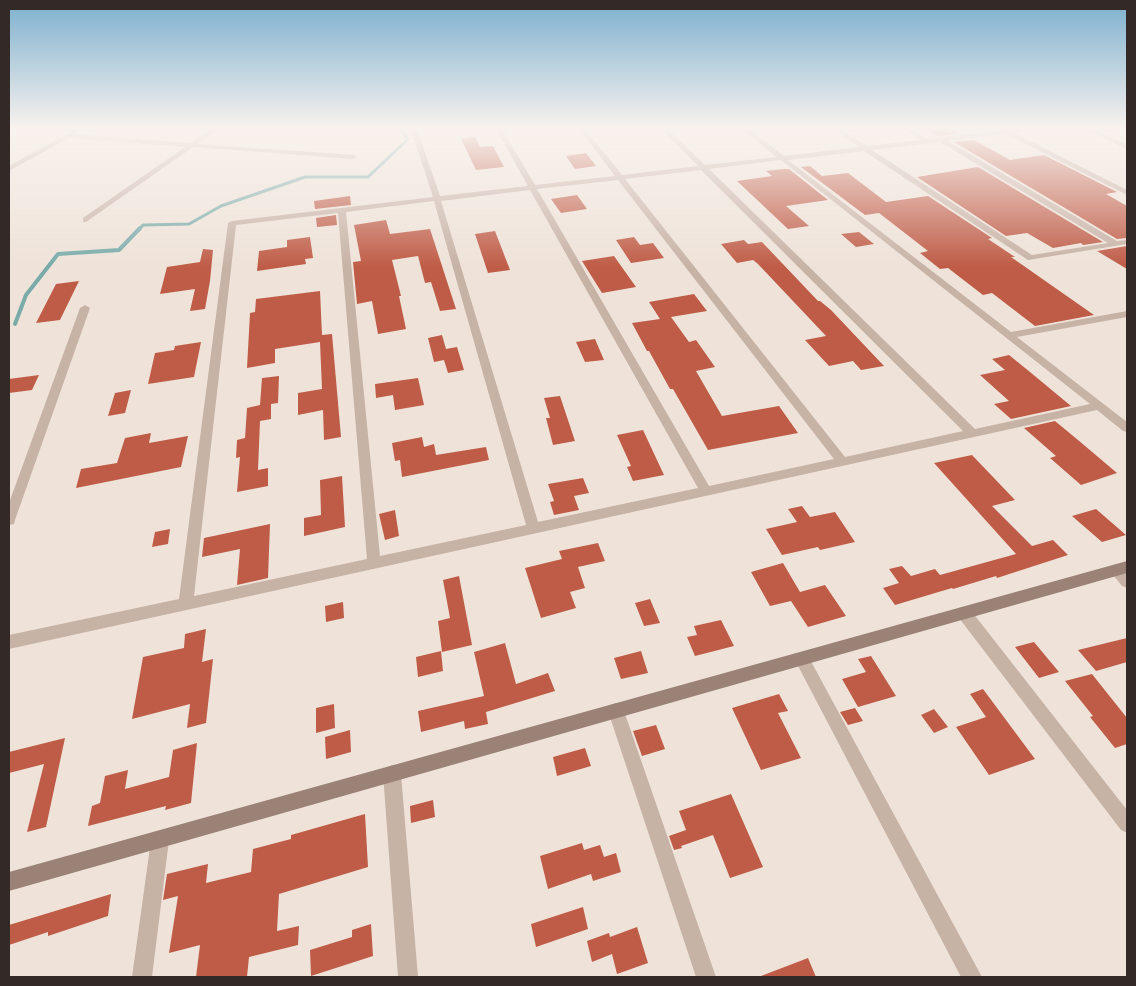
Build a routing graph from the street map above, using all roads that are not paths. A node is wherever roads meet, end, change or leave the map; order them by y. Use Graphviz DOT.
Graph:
graph roads {
  1 [pos="150,175"];
  2 [pos="429,175"];
  3 [pos="525,175"];
  4 [pos="619,175"];
  5 [pos="645,175"];
  6 [pos="709,175"];
  7 [pos="802,175"];
  8 [pos="904,175"];
  9 [pos="1001,175"];
  10 [pos="1092,175"];
  11 [pos="621,178"];
  12 [pos="532,188"];
  13 [pos="1127,193"];
  14 [pos="437,199"];
  15 [pos="342,210"];
  16 [pos="86,220"];
  17 [pos="1127,242"];
  18 [pos="1116,244"];
  19 [pos="85,308"];
  20 [pos="1127,314"];
  21 [pos="1008,336"];
  22 [pos="1098,406"];
  23 [pos="1127,428"];
  24 [pos="972,433"];
  25 [pos="842,461"];
  26 [pos="706,491"];
  27 [pos="9,520"];
  28 [pos="533,528"];
  29 [pos="374,563"];
  30 [pos="1123,573"];
  31 [pos="186,604"];
  32 [pos="964,613"];
  33 [pos="9,642"];
  34 [pos="802,659"];
  35 [pos="616,711"];
  36 [pos="392,774"];
  37 [pos="1127,824"];
  38 [pos="160,840"];
  39 [pos="9,882"];
  40 [pos="142,977"];
  41 [pos="408,977"];
  42 [pos="706,977"];
  43 [pos="972,977"];
  1 -- 16 [label="street"];
  2 -- 14 [label="street"];
  3 -- 12 [label="street"];
  4 -- 11 [label="street"];
  5 -- 11 [label="street"];
  6 -- 24 [label="street"];
  7 -- 21 [label="street"];
  8 -- 18 [label="street"];
  9 -- 18 [label="street"];
  10 -- 13 [label="street"];
  11 -- 12 [label="street"];
  11 -- 25 [label="street"];
  12 -- 14 [label="street"];
  12 -- 26 [label="street"];
  14 -- 15 [label="street"];
  14 -- 28 [label="street"];
  15 -- 29 [label="street"];
  15 -- 31 [label="street"];
  17 -- 18 [label="street"];
  19 -- 27 [label="street"];
  20 -- 21 [label="street"];
  21 -- 22 [label="street"];
  22 -- 23 [label="street"];
  22 -- 24 [label="street"];
  24 -- 25 [label="street"];
  25 -- 26 [label="street"];
  26 -- 28 [label="street"];
  28 -- 29 [label="street"];
  29 -- 31 [label="street"];
  30 -- 32 [label="street"];
  31 -- 33 [label="street"];
  32 -- 34 [label="street"];
  32 -- 37 [label="street"];
  34 -- 35 [label="street"];
  34 -- 43 [label="street"];
  35 -- 36 [label="street"];
  35 -- 42 [label="street"];
  36 -- 38 [label="street"];
  36 -- 41 [label="street"];
  38 -- 39 [label="street"];
  38 -- 40 [label="street"];
}
